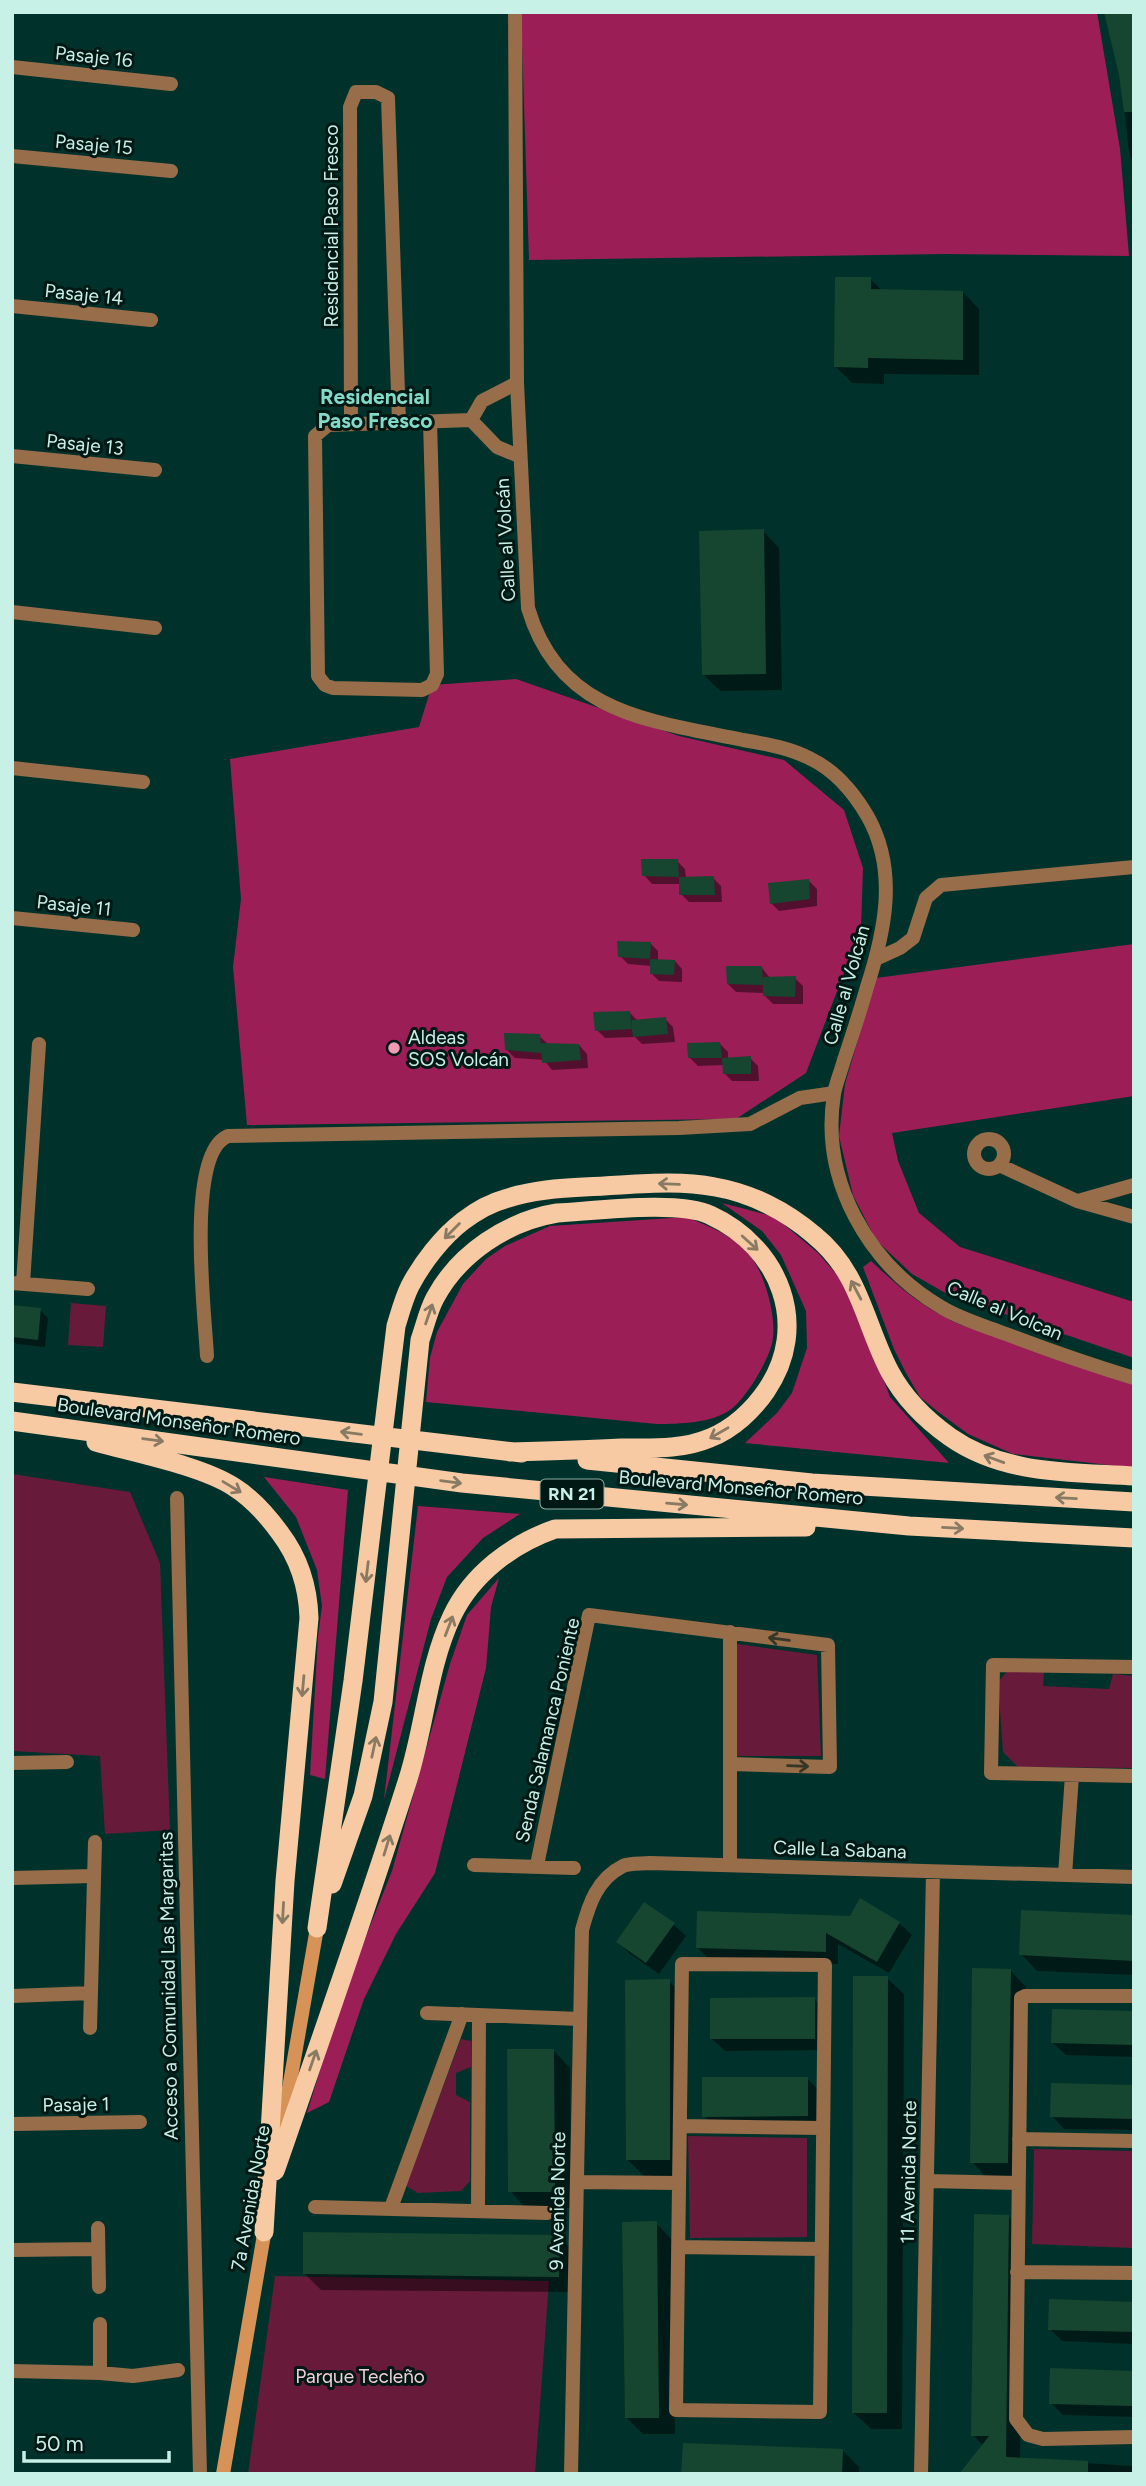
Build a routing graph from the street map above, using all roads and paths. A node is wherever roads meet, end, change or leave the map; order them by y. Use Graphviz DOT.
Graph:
graph roads {
  1 [pos="515,12"];
  2 [pos="12,67"];
  3 [pos="171,84"];
  4 [pos="12,156"];
  5 [pos="172,171"];
  6 [pos="12,306"];
  7 [pos="151,320"];
  8 [pos="517,383"];
  9 [pos="471,420"];
  10 [pos="430,421"];
  11 [pos="399,422"];
  12 [pos="351,424"];
  13 [pos="12,456"];
  14 [pos="519,456"];
  15 [pos="155,470"];
  16 [pos="12,612"];
  17 [pos="155,628"];
  18 [pos="12,768"];
  19 [pos="143,782"];
  20 [pos="1134,867"];
  21 [pos="12,918"];
  22 [pos="133,930"];
  23 [pos="876,959"];
  24 [pos="39,1044"];
  25 [pos="834,1093"];
  26 [pos="999,1165"];
  27 [pos="1134,1185"];
  28 [pos="1077,1201"];
  29 [pos="1134,1217"];
  30 [pos="18,1283"];
  31 [pos="88,1289"];
  32 [pos="207,1356"];
  33 [pos="1134,1378"];
  34 [pos="12,1392"];
  35 [pos="20,1422"];
  36 [pos="510,1452"];
  37 [pos="1134,1476"];
  38 [pos="177,1498"];
  39 [pos="1134,1502"];
  40 [pos="909,1526"];
  41 [pos="1134,1538"];
  42 [pos="730,1632"];
  43 [pos="1134,1667"];
  44 [pos="67,1762"];
  45 [pos="12,1763"];
  46 [pos="730,1764"];
  47 [pos="1072,1775"];
  48 [pos="1134,1776"];
  49 [pos="95,1842"];
  50 [pos="730,1864"];
  51 [pos="474,1865"];
  52 [pos="537,1865"];
  53 [pos="574,1868"];
  54 [pos="933,1871"];
  55 [pos="1065,1875"];
  56 [pos="94,1876"];
  57 [pos="1134,1877"];
  58 [pos="12,1878"];
  59 [pos="317,1928"];
  60 [pos="582,1930"];
  61 [pos="90,1993"];
  62 [pos="12,1996"];
  63 [pos="1134,1996"];
  64 [pos="427,2013"];
  65 [pos="462,2014"];
  66 [pos="479,2015"];
  67 [pos="580,2019"];
  68 [pos="90,2028"];
  69 [pos="140,2122"];
  70 [pos="12,2124"];
  71 [pos="680,2126"];
  72 [pos="823,2128"];
  73 [pos="1018,2139"];
  74 [pos="1134,2141"];
  75 [pos="275,2171"];
  76 [pos="927,2181"];
  77 [pos="577,2182"];
  78 [pos="679,2183"];
  79 [pos="1018,2183"];
  80 [pos="315,2207"];
  81 [pos="391,2208"];
  82 [pos="478,2211"];
  83 [pos="547,2213"];
  84 [pos="98,2228"];
  85 [pos="264,2232"];
  86 [pos="679,2247"];
  87 [pos="99,2249"];
  88 [pos="822,2249"];
  89 [pos="12,2250"];
  90 [pos="1017,2272"];
  91 [pos="1134,2273"];
  92 [pos="99,2287"];
  93 [pos="100,2324"];
  94 [pos="12,2371"];
  95 [pos="178,2371"];
  96 [pos="100,2373"];
  97 [pos="1134,2437"];
  98 [pos="200,2474"];
  99 [pos="223,2474"];
  100 [pos="571,2474"];
  101 [pos="921,2474"];
  1 -- 8 [label="street, Calle al Volcán"];
  2 -- 3 [label="street, Pasaje 16"];
  4 -- 5 [label="street, Pasaje 15"];
  6 -- 7 [label="street, Pasaje 14"];
  8 -- 9 [label="street"];
  8 -- 14 [label="street, Calle al Volcán"];
  9 -- 10 [label="street"];
  9 -- 14 [label="street"];
  10 -- 11 [label="street"];
  10 -- 12 [label="street"];
  11 -- 12 [label="street"];
  11 -- 12 [label="street, Residencial Paso Fresco"];
  13 -- 15 [label="street, Pasaje 13"];
  14 -- 23 [label="street, Calle al Volcán"];
  16 -- 17 [label="street"];
  18 -- 19 [label="street"];
  20 -- 23 [label="street"];
  21 -- 22 [label="street, Pasaje 11"];
  23 -- 25 [label="street, Calle al Volcán"];
  24 -- 30 [label="street"];
  25 -- 32 [label="street"];
  25 -- 33 [label="street, Calle al Volcan"];
  26 -- 28 [label="street"];
  27 -- 28 [label="street"];
  28 -- 29 [label="street"];
  30 -- 31 [label="street"];
  36 -- 34 [label="highway, Boulevard Monseñor Romero / RN 21, one-way"];
  35 -- 40 [label="highway, Boulevard Monseñor Romero / RN 21, one-way"];
  35 -- 85 [label="highway, one-way"];
  39 -- 36 [label="highway, Boulevard Monseñor Romero / RN 21, one-way"];
  59 -- 36 [label="highway, one-way"];
  37 -- 59 [label="highway, one-way"];
  38 -- 98 [label="street, Acceso a Comunidad Las Margaritas"];
  40 -- 41 [label="highway, Boulevard Monseñor Romero / RN 21, one-way"];
  75 -- 40 [label="highway, one-way"];
  42 -- 46 [label="street"];
  46 -- 42 [label="street, one-way"];
  42 -- 52 [label="street, Senda Salamanca Poniente"];
  43 -- 47 [label="street"];
  44 -- 45 [label="street"];
  46 -- 50 [label="street"];
  47 -- 48 [label="street"];
  47 -- 55 [label="street"];
  49 -- 56 [label="street"];
  50 -- 54 [label="street, Calle La Sabana"];
  50 -- 60 [label="street, Calle La Sabana"];
  51 -- 52 [label="street"];
  52 -- 53 [label="street"];
  54 -- 55 [label="street, Calle La Sabana"];
  54 -- 76 [label="street, 11 Avenida Norte"];
  55 -- 57 [label="street, Calle La Sabana"];
  56 -- 58 [label="street"];
  56 -- 61 [label="street"];
  59 -- 75 [label="main road, 7a Avenida Norte"];
  60 -- 67 [label="street, 9 Avenida Norte"];
  61 -- 62 [label="street"];
  61 -- 68 [label="street"];
  63 -- 73 [label="street"];
  64 -- 65 [label="street"];
  65 -- 66 [label="street"];
  65 -- 81 [label="street"];
  66 -- 67 [label="street"];
  66 -- 82 [label="street"];
  67 -- 77 [label="street, 9 Avenida Norte"];
  69 -- 70 [label="street, Pasaje 1"];
  71 -- 72 [label="street"];
  71 -- 72 [label="street"];
  71 -- 78 [label="street"];
  72 -- 88 [label="street"];
  73 -- 74 [label="street"];
  73 -- 79 [label="street"];
  75 -- 85 [label="main road, 7a Avenida Norte"];
  76 -- 79 [label="street"];
  76 -- 101 [label="street, 11 Avenida Norte"];
  77 -- 78 [label="street"];
  77 -- 100 [label="street, 9 Avenida Norte"];
  78 -- 86 [label="street"];
  79 -- 90 [label="street"];
  80 -- 81 [label="street"];
  81 -- 82 [label="street"];
  82 -- 83 [label="street"];
  84 -- 87 [label="street"];
  85 -- 99 [label="main road, 7a Avenida Norte"];
  86 -- 88 [label="street"];
  86 -- 88 [label="street"];
  87 -- 89 [label="street"];
  87 -- 92 [label="street"];
  90 -- 91 [label="street"];
  90 -- 97 [label="street"];
  93 -- 96 [label="street"];
  94 -- 96 [label="street"];
  95 -- 96 [label="street"];
}
